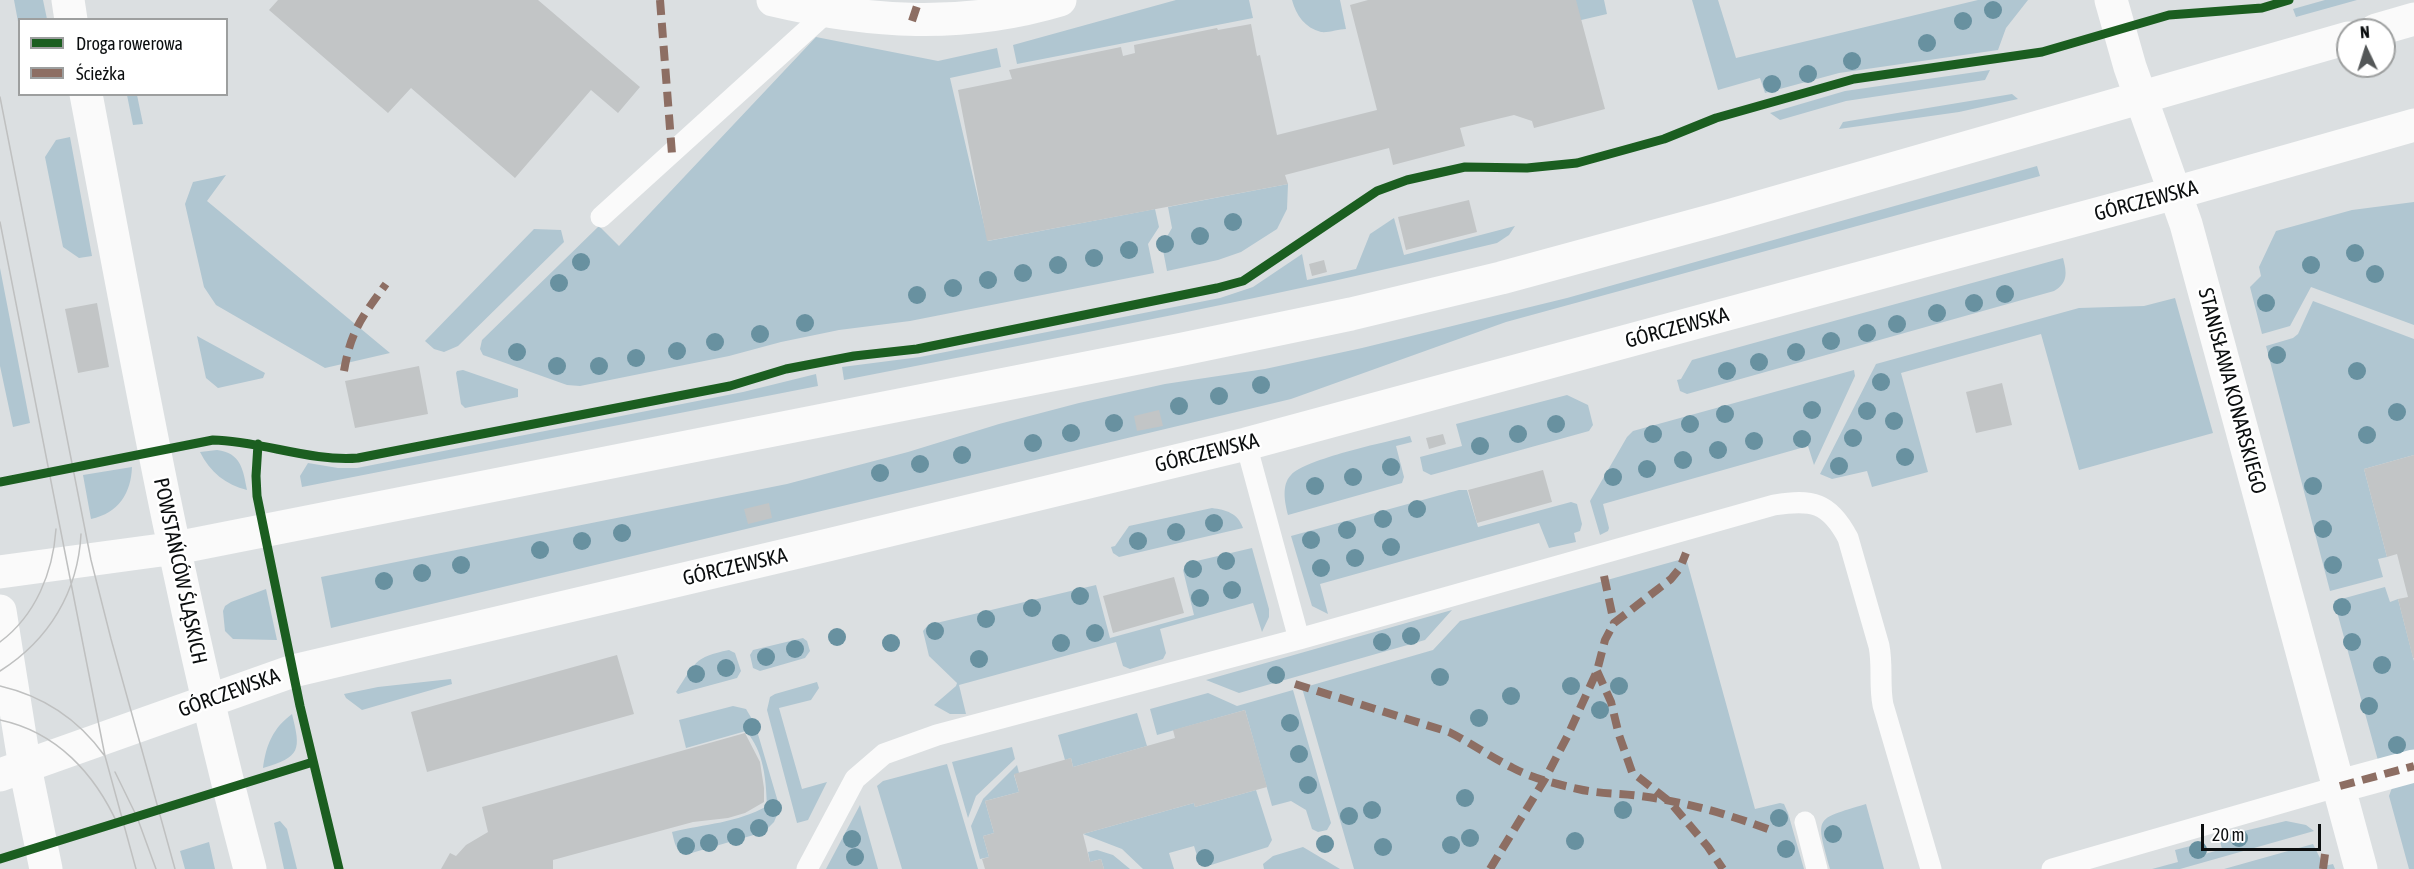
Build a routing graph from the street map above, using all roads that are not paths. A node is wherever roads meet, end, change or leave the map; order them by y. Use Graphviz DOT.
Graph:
graph roads {
  1 [pos="68,0"];
  2 [pos="773,0"];
  3 [pos="1060,0"];
  4 [pos="2111,0"];
  5 [pos="916,10"];
  6 [pos="826,13"];
  7 [pos="71,18"];
  8 [pos="2414,20"];
  9 [pos="2396,25"];
  10 [pos="2336,42"];
  11 [pos="86,96"];
  12 [pos="2142,99"];
  13 [pos="2414,125"];
  14 [pos="2175,193"];
  15 [pos="601,217"];
  16 [pos="1246,444"];
  17 [pos="176,548"];
  18 [pos="0,572"];
  19 [pos="0,611"];
  20 [pos="1299,639"];
  21 [pos="208,701"];
  22 [pos="2414,766"];
  23 [pos="12,771"];
  24 [pos="2340,786"];
  25 [pos="1805,822"];
  26 [pos="46,869"];
  27 [pos="250,869"];
  28 [pos="807,869"];
  29 [pos="1817,869"];
  30 [pos="1931,869"];
  31 [pos="2052,869"];
  32 [pos="2361,869"];
  1 -- 7 [label="main road"];
  2 -- 6 [label="main road"];
  3 -- 5 [label="main road"];
  4 -- 12 [label="main road, STANISŁAWA KONARSKIEGO"];
  5 -- 6 [label="main road"];
  6 -- 15 [label="lane"];
  8 -- 9 [label="main road"];
  10 -- 12 [label="main road"];
  11 -- 17 [label="main road, POWSTAŃCÓW ŚLĄSKICH"];
  12 -- 14 [label="main road, STANISŁAWA KONARSKIEGO"];
  12 -- 17 [label="main road"];
  13 -- 14 [label="main road, GÓRCZEWSKA"];
  14 -- 16 [label="main road, GÓRCZEWSKA"];
  14 -- 24 [label="main road, STANISŁAWA KONARSKIEGO"];
  16 -- 20 [label="lane"];
  16 -- 21 [label="main road, GÓRCZEWSKA"];
  17 -- 18 [label="main road"];
  17 -- 21 [label="main road, POWSTAŃCÓW ŚLĄSKICH"];
  19 -- 23 [label="main road"];
  20 -- 28 [label="lane"];
  20 -- 30 [label="lane"];
  21 -- 23 [label="main road, GÓRCZEWSKA"];
  21 -- 27 [label="main road, POWSTAŃCÓW ŚLĄSKICH"];
  22 -- 24 [label="main road"];
  23 -- 26 [label="main road"];
  24 -- 31 [label="lane"];
  24 -- 32 [label="main road, STANISŁAWA KONARSKIEGO"];
  25 -- 29 [label="lane"];
}
